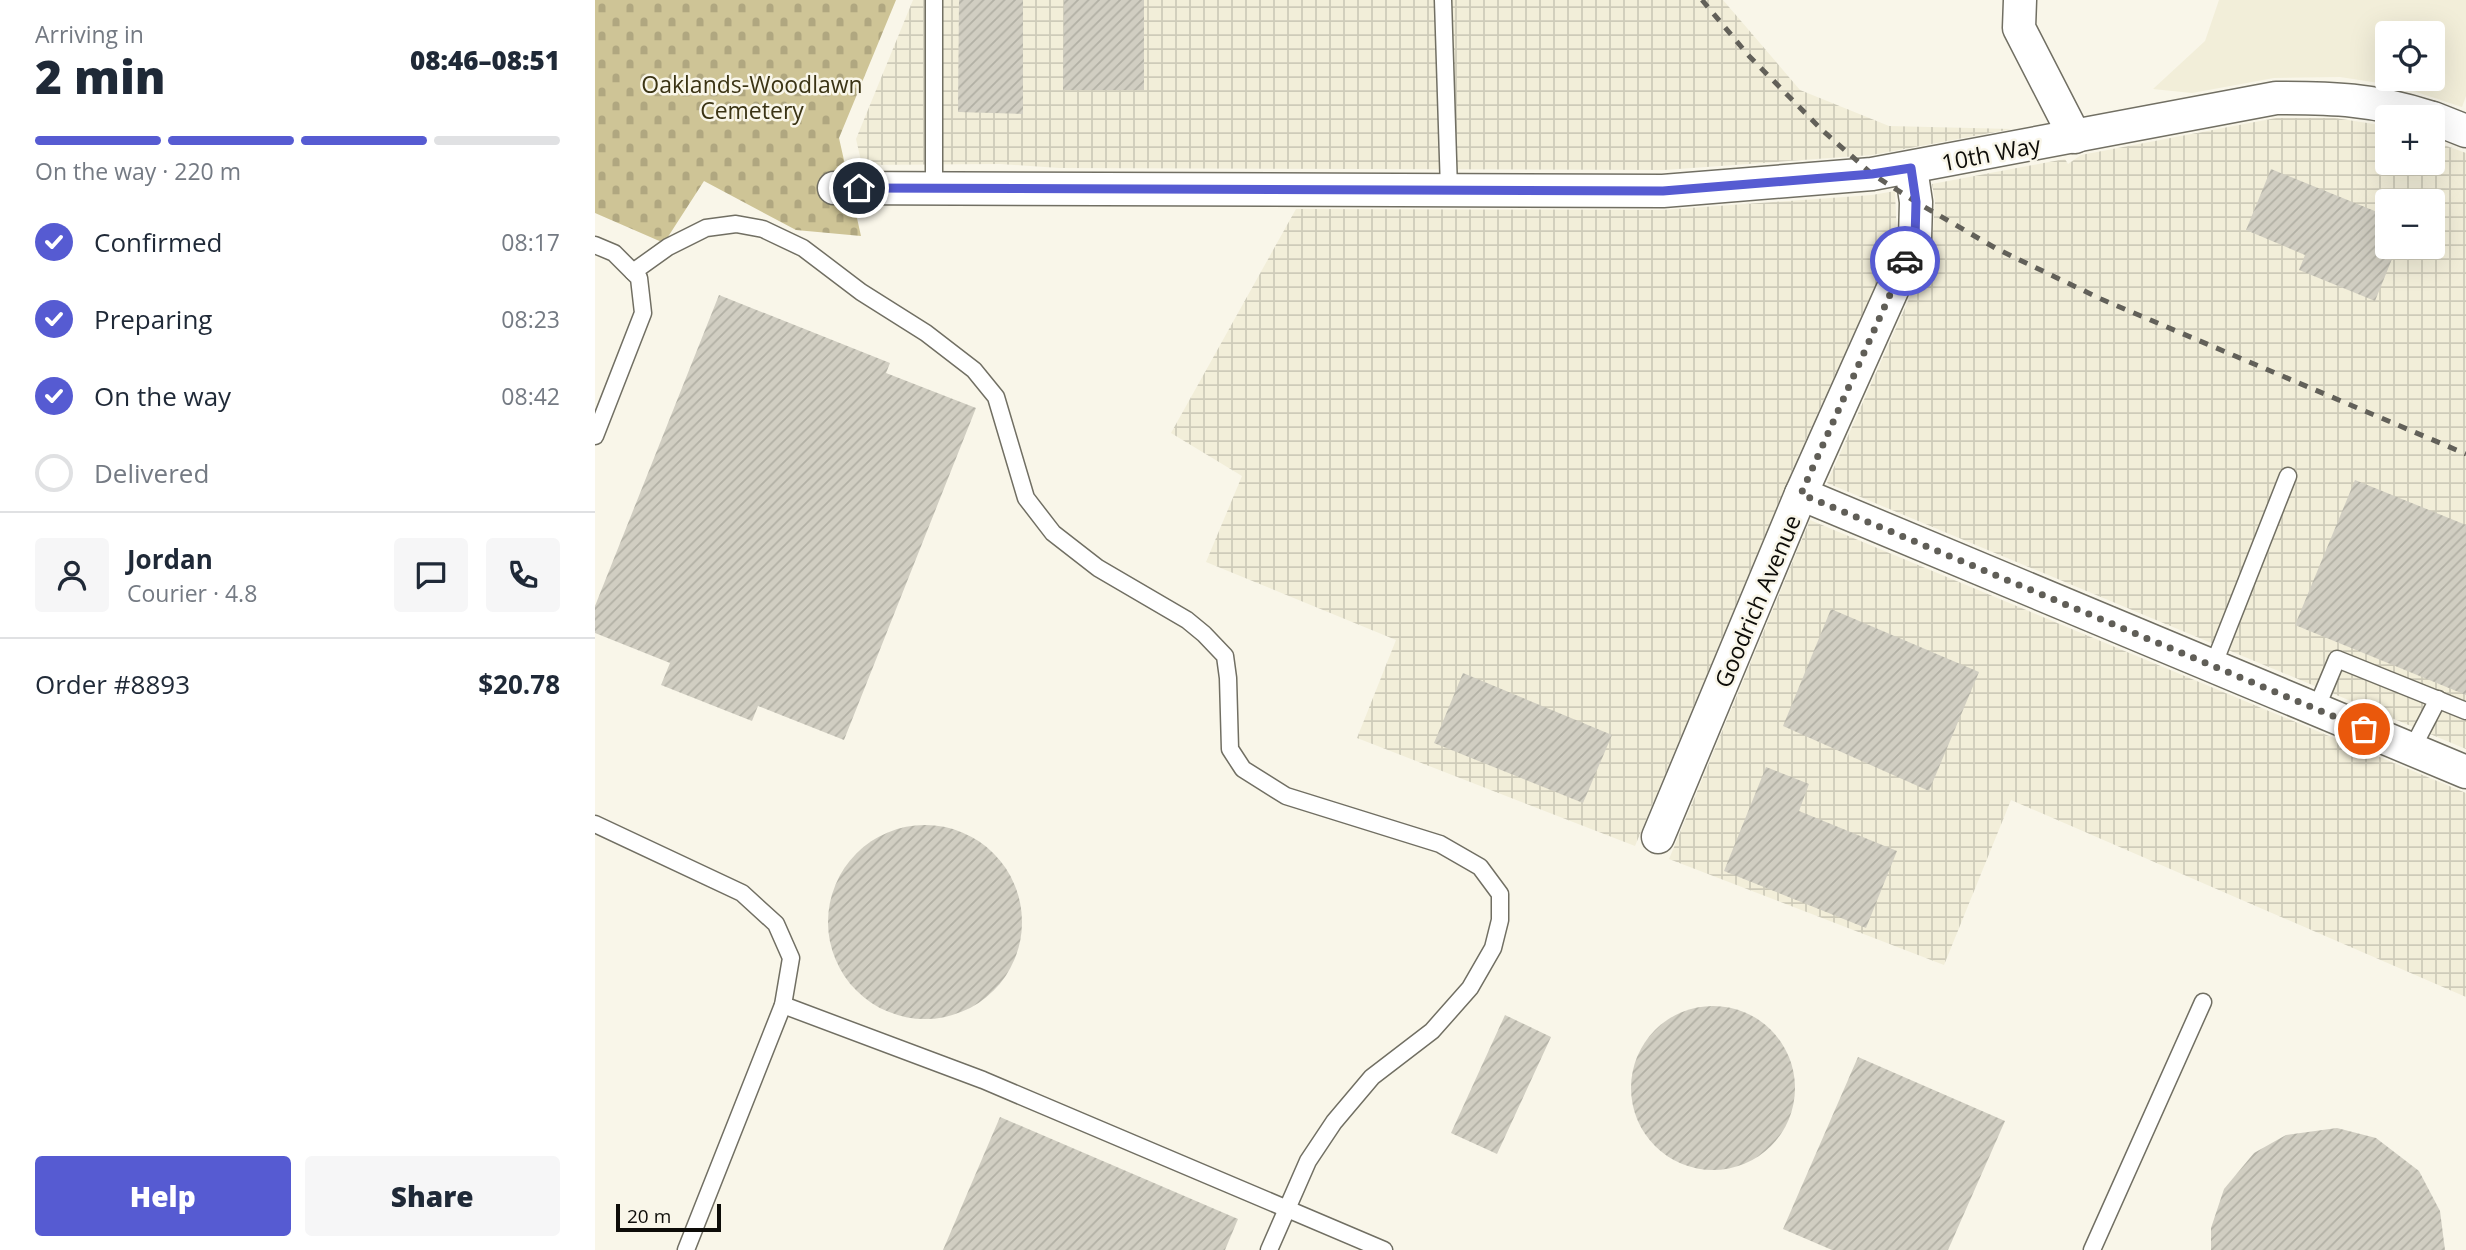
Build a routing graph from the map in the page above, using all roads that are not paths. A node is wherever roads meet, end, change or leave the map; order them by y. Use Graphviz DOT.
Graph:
graph roads {
  1 [pos="934,0"];
  2 [pos="1443,0"];
  3 [pos="2020,0"];
  4 [pos="2387,105"];
  5 [pos="2445,123"];
  6 [pos="2466,131"];
  7 [pos="2075,136"];
  8 [pos="1911,168"];
  9 [pos="834,188"];
  10 [pos="934,188"];
  11 [pos="1449,190"];
  12 [pos="595,245"];
  13 [pos="633,272"];
  14 [pos="595,436"];
  15 [pos="2288,476"];
  16 [pos="1801,494"];
  17 [pos="2213,666"];
  18 [pos="2438,699"];
  19 [pos="2316,709"];
  20 [pos="2466,710"];
  21 [pos="2412,749"];
  22 [pos="2466,772"];
  23 [pos="595,824"];
  24 [pos="1658,837"];
  25 [pos="2203,1002"];
  26 [pos="783,1005"];
  27 [pos="1287,1209"];
  28 [pos="685,1250"];
  29 [pos="1269,1250"];
  30 [pos="1384,1250"];
  31 [pos="2092,1250"];
  1 -- 10 [label="lane"];
  2 -- 11 [label="lane"];
  3 -- 7 [label="street"];
  4 -- 7 [label="street, 10th Way"];
  5 -- 6 [label="street, 10th Way"];
  7 -- 8 [label="street, 10th Way"];
  8 -- 11 [label="street, 10th Way"];
  8 -- 16 [label="street, Goodrich Avenue"];
  9 -- 10 [label="street, 10th Way"];
  10 -- 11 [label="street, 10th Way"];
  12 -- 13 [label="lane"];
  13 -- 14 [label="lane"];
  13 -- 27 [label="lane"];
  15 -- 17 [label="lane"];
  16 -- 17 [label="street"];
  16 -- 24 [label="street, Goodrich Avenue"];
  17 -- 19 [label="street"];
  18 -- 19 [label="lane"];
  18 -- 20 [label="lane"];
  18 -- 21 [label="lane"];
  19 -- 21 [label="street"];
  21 -- 22 [label="street"];
  23 -- 26 [label="lane"];
  25 -- 31 [label="lane"];
  26 -- 27 [label="lane"];
  26 -- 28 [label="lane"];
  27 -- 29 [label="lane"];
  27 -- 30 [label="lane"];
}
